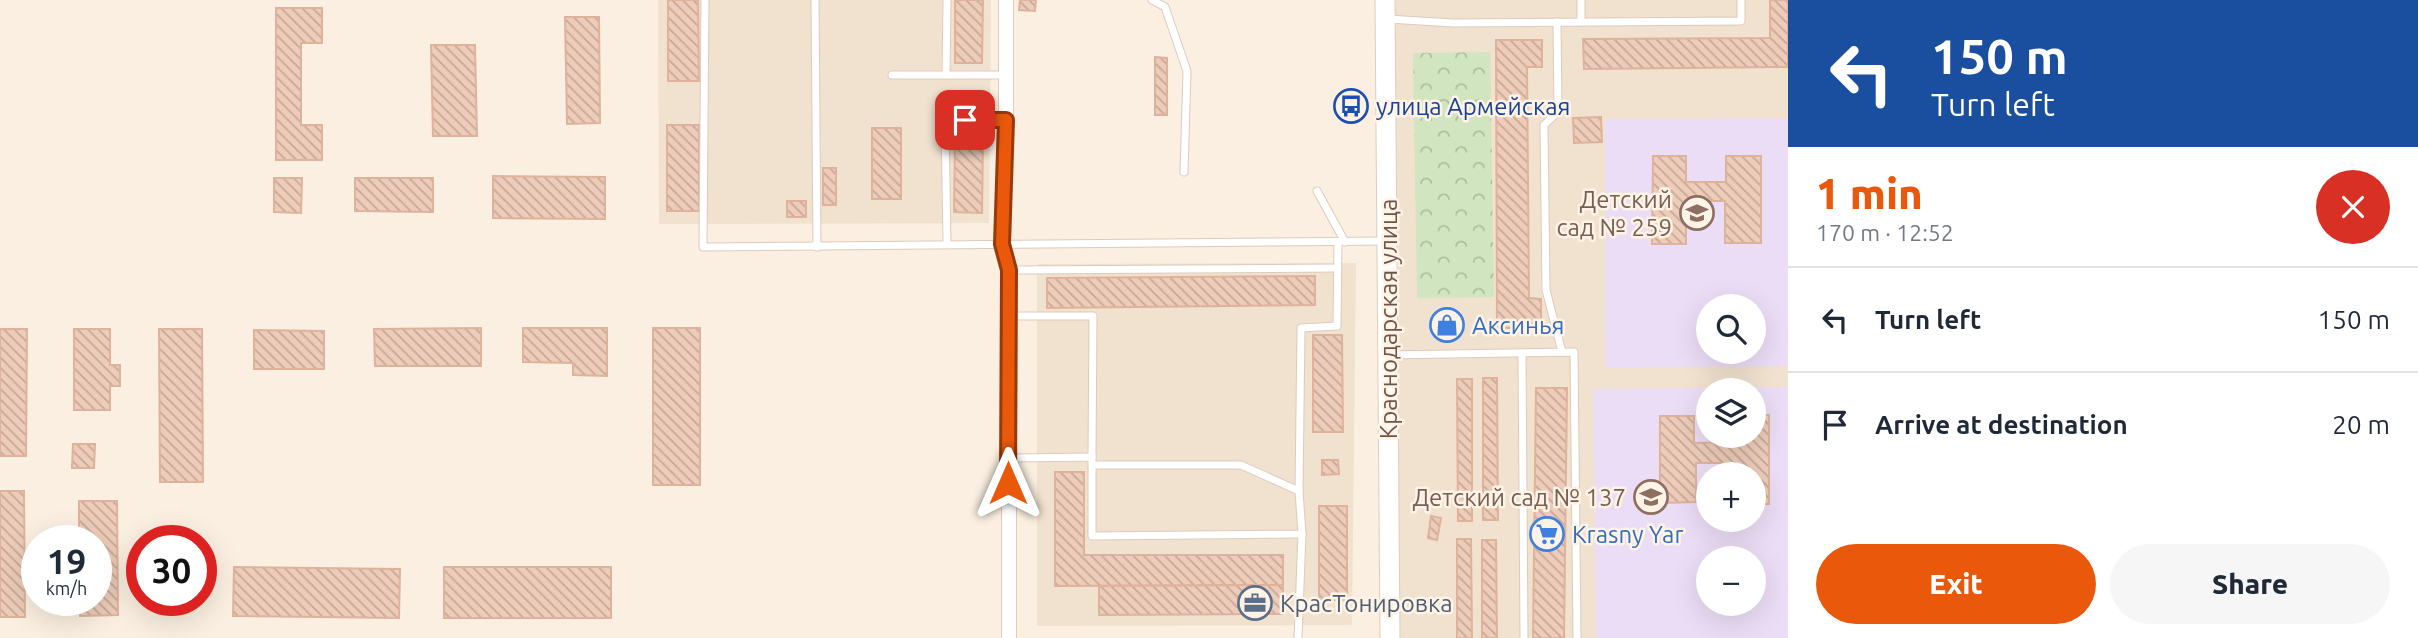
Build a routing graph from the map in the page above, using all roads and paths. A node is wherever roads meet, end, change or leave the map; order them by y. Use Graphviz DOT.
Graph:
graph roads {
  1 [pos="705,0"];
  2 [pos="815,0"];
  3 [pos="947,0"];
  4 [pos="1006,0"];
  5 [pos="1152,0"];
  6 [pos="1581,0"];
  7 [pos="1741,0"];
  8 [pos="1385,10"];
  9 [pos="1581,21"];
  10 [pos="1557,22"];
  11 [pos="892,75"];
  12 [pos="946,75"];
  13 [pos="1005,75"];
  14 [pos="1006,120"];
  15 [pos="1184,172"];
  16 [pos="1317,191"];
  17 [pos="1387,241"];
  18 [pos="1341,242"];
  19 [pos="947,244"];
  20 [pos="1002,244"];
  21 [pos="817,247"];
  22 [pos="1337,268"];
  23 [pos="1009,270"];
  24 [pos="1008,316"];
  25 [pos="1562,352"];
  26 [pos="1522,353"];
  27 [pos="1388,355"];
  28 [pos="1007,458"];
  29 [pos="1092,461"];
  30 [pos="1299,491"];
  31 [pos="1303,534"];
  32 [pos="1009,638"];
  33 [pos="1298,638"];
  34 [pos="1390,638"];
  35 [pos="1524,638"];
  36 [pos="1577,638"];
  1 -- 21 [label="lane"];
  2 -- 21 [label="lane"];
  3 -- 12 [label="lane"];
  4 -- 13 [label="street"];
  5 -- 15 [label="lane"];
  6 -- 9 [label="lane"];
  7 -- 9 [label="lane"];
  8 -- 10 [label="lane"];
  8 -- 17 [label="main road, Краснодарская улица"];
  9 -- 10 [label="lane"];
  10 -- 25 [label="lane"];
  11 -- 12 [label="lane"];
  12 -- 13 [label="lane"];
  13 -- 14 [label="street"];
  14 -- 19 [label="lane"];
  14 -- 20 [label="street"];
  16 -- 18 [label="lane"];
  17 -- 18 [label="lane"];
  17 -- 27 [label="main road, Краснодарская улица"];
  18 -- 20 [label="lane"];
  18 -- 22 [label="lane"];
  19 -- 20 [label="lane"];
  19 -- 21 [label="lane"];
  20 -- 23 [label="street"];
  22 -- 23 [label="lane"];
  22 -- 30 [label="lane"];
  23 -- 24 [label="street"];
  24 -- 28 [label="street"];
  24 -- 29 [label="lane"];
  25 -- 26 [label="lane"];
  25 -- 36 [label="lane"];
  26 -- 27 [label="lane"];
  26 -- 35 [label="lane"];
  27 -- 34 [label="main road, Краснодарская улица"];
  28 -- 29 [label="lane"];
  28 -- 32 [label="street"];
  29 -- 30 [label="lane"];
  29 -- 31 [label="lane"];
  30 -- 31 [label="lane"];
  31 -- 33 [label="lane"];
}
